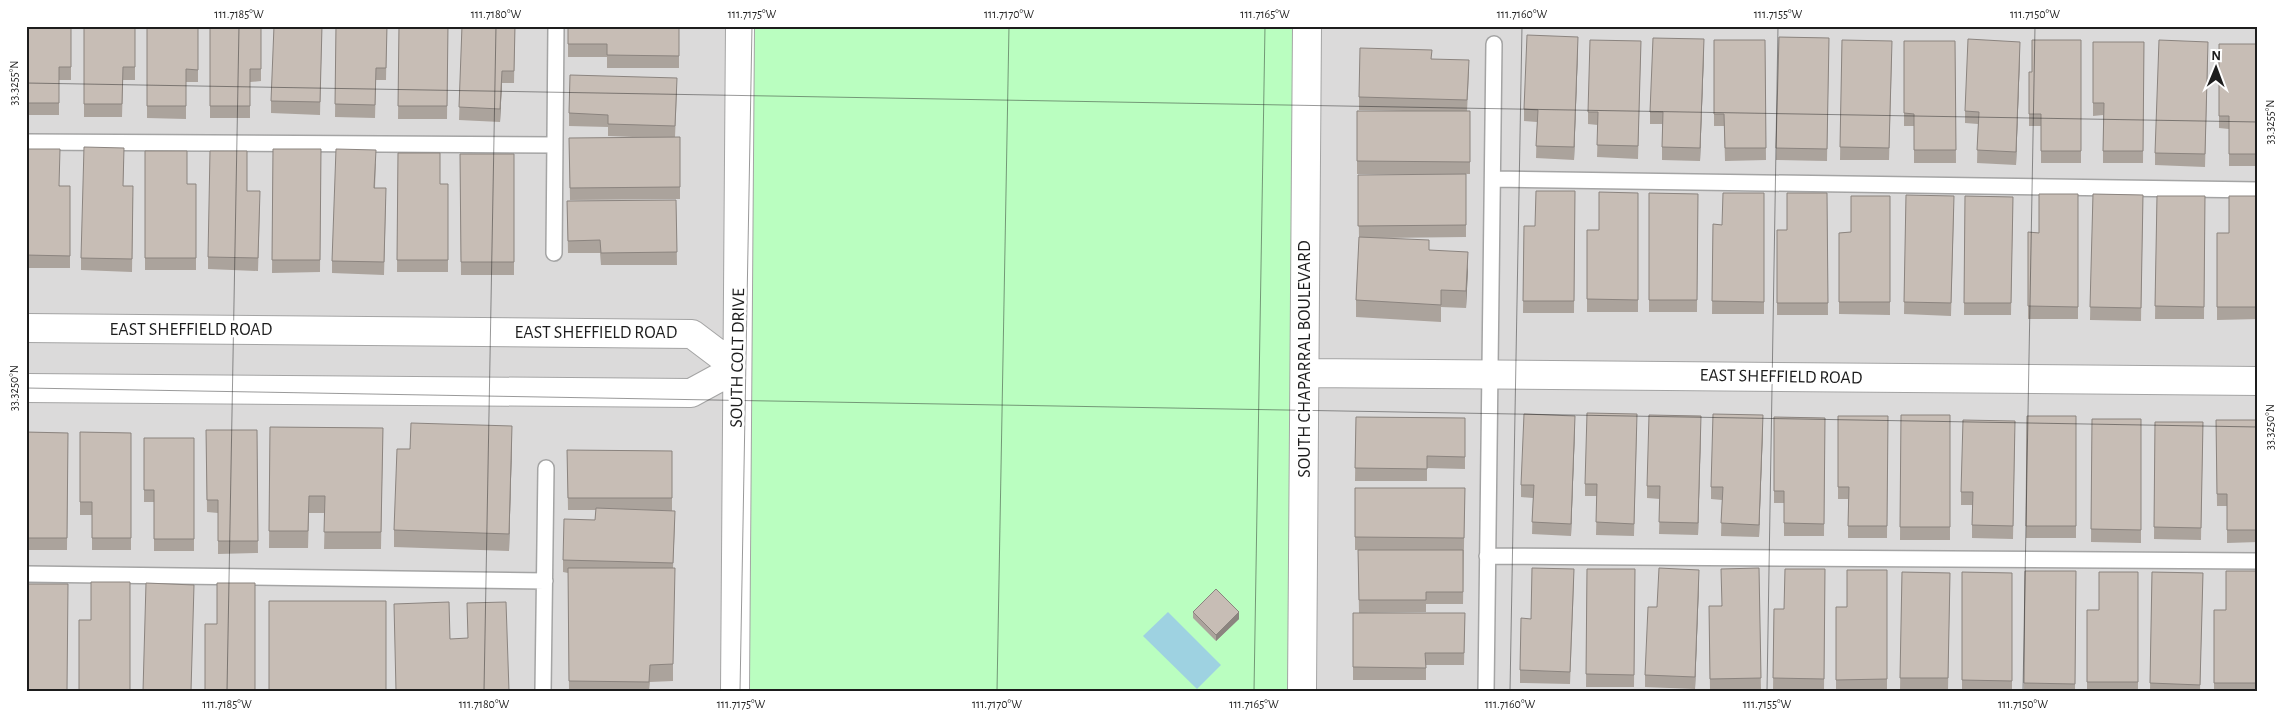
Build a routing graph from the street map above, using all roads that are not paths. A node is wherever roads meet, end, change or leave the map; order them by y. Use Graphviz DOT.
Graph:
graph roads {
  1 [pos="556,26"];
  2 [pos="740,26"];
  3 [pos="1307,26"];
  4 [pos="1494,44"];
  5 [pos="26,142"];
  6 [pos="555,145"];
  7 [pos="1493,179"];
  8 [pos="2258,190"];
  9 [pos="554,253"];
  10 [pos="26,328"];
  11 [pos="737,368"];
  12 [pos="1305,373"];
  13 [pos="1490,375"];
  14 [pos="2258,382"];
  15 [pos="26,388"];
  16 [pos="546,468"];
  17 [pos="1487,556"];
  18 [pos="2258,561"];
  19 [pos="26,574"];
  20 [pos="545,581"];
  21 [pos="544,691"];
  22 [pos="735,691"];
  23 [pos="1302,691"];
  24 [pos="1486,691"];
  1 -- 6 [label="lane"];
  2 -- 11 [label="street, SOUTH COLT DRIVE"];
  3 -- 12 [label="street, SOUTH CHAPARRAL BOULEVARD"];
  4 -- 7 [label="lane"];
  5 -- 6 [label="lane"];
  6 -- 9 [label="lane"];
  7 -- 8 [label="lane"];
  7 -- 13 [label="lane"];
  10 -- 11 [label="street, EAST SHEFFIELD ROAD"];
  11 -- 15 [label="street"];
  11 -- 22 [label="street, SOUTH COLT DRIVE"];
  12 -- 13 [label="street, EAST SHEFFIELD ROAD"];
  12 -- 23 [label="street, SOUTH CHAPARRAL BOULEVARD"];
  13 -- 14 [label="street, EAST SHEFFIELD ROAD"];
  13 -- 17 [label="lane"];
  16 -- 20 [label="lane"];
  17 -- 18 [label="lane"];
  17 -- 24 [label="lane"];
  19 -- 20 [label="lane"];
  20 -- 21 [label="lane"];
}
